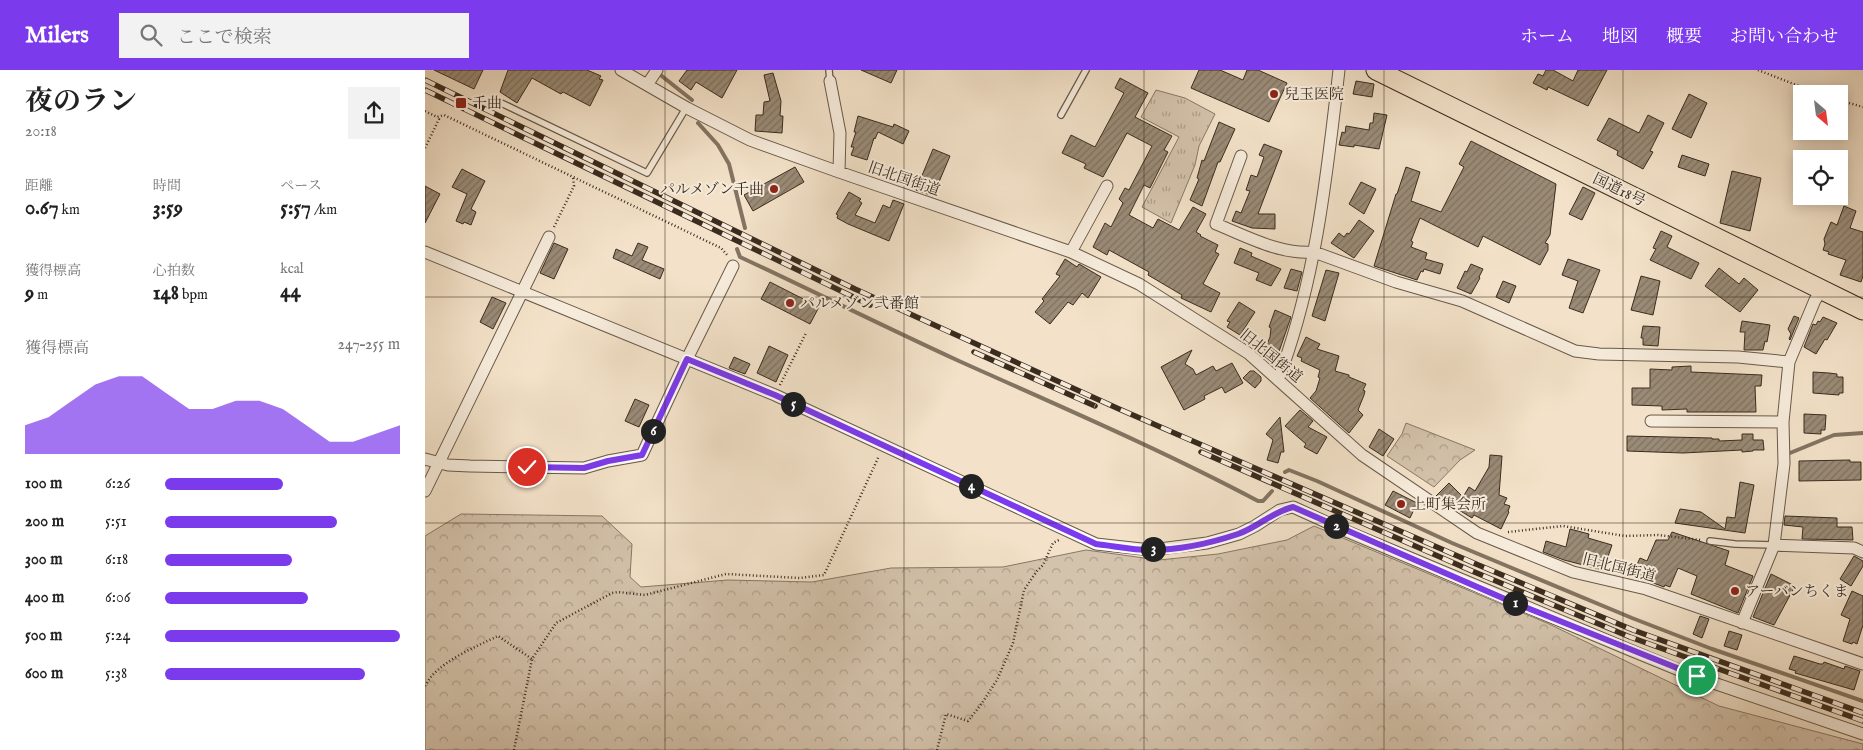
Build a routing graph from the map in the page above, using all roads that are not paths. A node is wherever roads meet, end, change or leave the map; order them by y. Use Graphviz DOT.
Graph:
graph roads {
  1 [pos="621,70"];
  2 [pos="1086,70"];
  3 [pos="1339,70"];
  4 [pos="1376,70"];
  5 [pos="829,76"];
  6 [pos="652,77"];
  7 [pos="497,101"];
  8 [pos="686,108"];
  9 [pos="1061,115"];
  10 [pos="1241,156"];
  11 [pos="839,172"];
  12 [pos="1107,186"];
  13 [pos="549,237"];
  14 [pos="425,252"];
  15 [pos="1071,252"];
  16 [pos="1314,252"];
  17 [pos="733,266"];
  18 [pos="1822,290"];
  19 [pos="522,291"];
  20 [pos="1863,310"];
  21 [pos="687,359"];
  22 [pos="1789,362"];
  23 [pos="1278,380"];
  24 [pos="1651,421"];
  25 [pos="1783,422"];
  26 [pos="425,459"];
  27 [pos="439,462"];
  28 [pos="425,491"];
  29 [pos="1710,541"];
  30 [pos="1774,545"];
  31 [pos="1863,552"];
  32 [pos="1742,623"];
  33 [pos="1863,664"];
  34 [pos="1863,734"];
  1 -- 6 [label="street, 旧北国街道"];
  2 -- 9 [label="lane"];
  3 -- 16 [label="street"];
  4 -- 18 [label="highway, 国道18号"];
  5 -- 11 [label="street"];
  6 -- 8 [label="street, 旧北国街道"];
  7 -- 8 [label="lane"];
  8 -- 11 [label="street, 旧北国街道"];
  10 -- 16 [label="street"];
  11 -- 15 [label="street, 旧北国街道"];
  12 -- 15 [label="street"];
  13 -- 19 [label="street"];
  14 -- 19 [label="street"];
  15 -- 23 [label="street, 旧北国街道"];
  16 -- 22 [label="street"];
  16 -- 23 [label="street"];
  17 -- 21 [label="street"];
  18 -- 20 [label="highway, 国道18号"];
  18 -- 22 [label="street"];
  19 -- 21 [label="street"];
  19 -- 27 [label="street"];
  21 -- 27 [label="street"];
  21 -- 34 [label="street"];
  22 -- 25 [label="street"];
  23 -- 32 [label="street, 旧北国街道"];
  24 -- 25 [label="street"];
  25 -- 30 [label="street"];
  26 -- 27 [label="street"];
  27 -- 28 [label="street"];
  29 -- 30 [label="lane"];
  30 -- 31 [label="street"];
  30 -- 32 [label="street"];
  32 -- 33 [label="street, 旧北国街道"];
}
